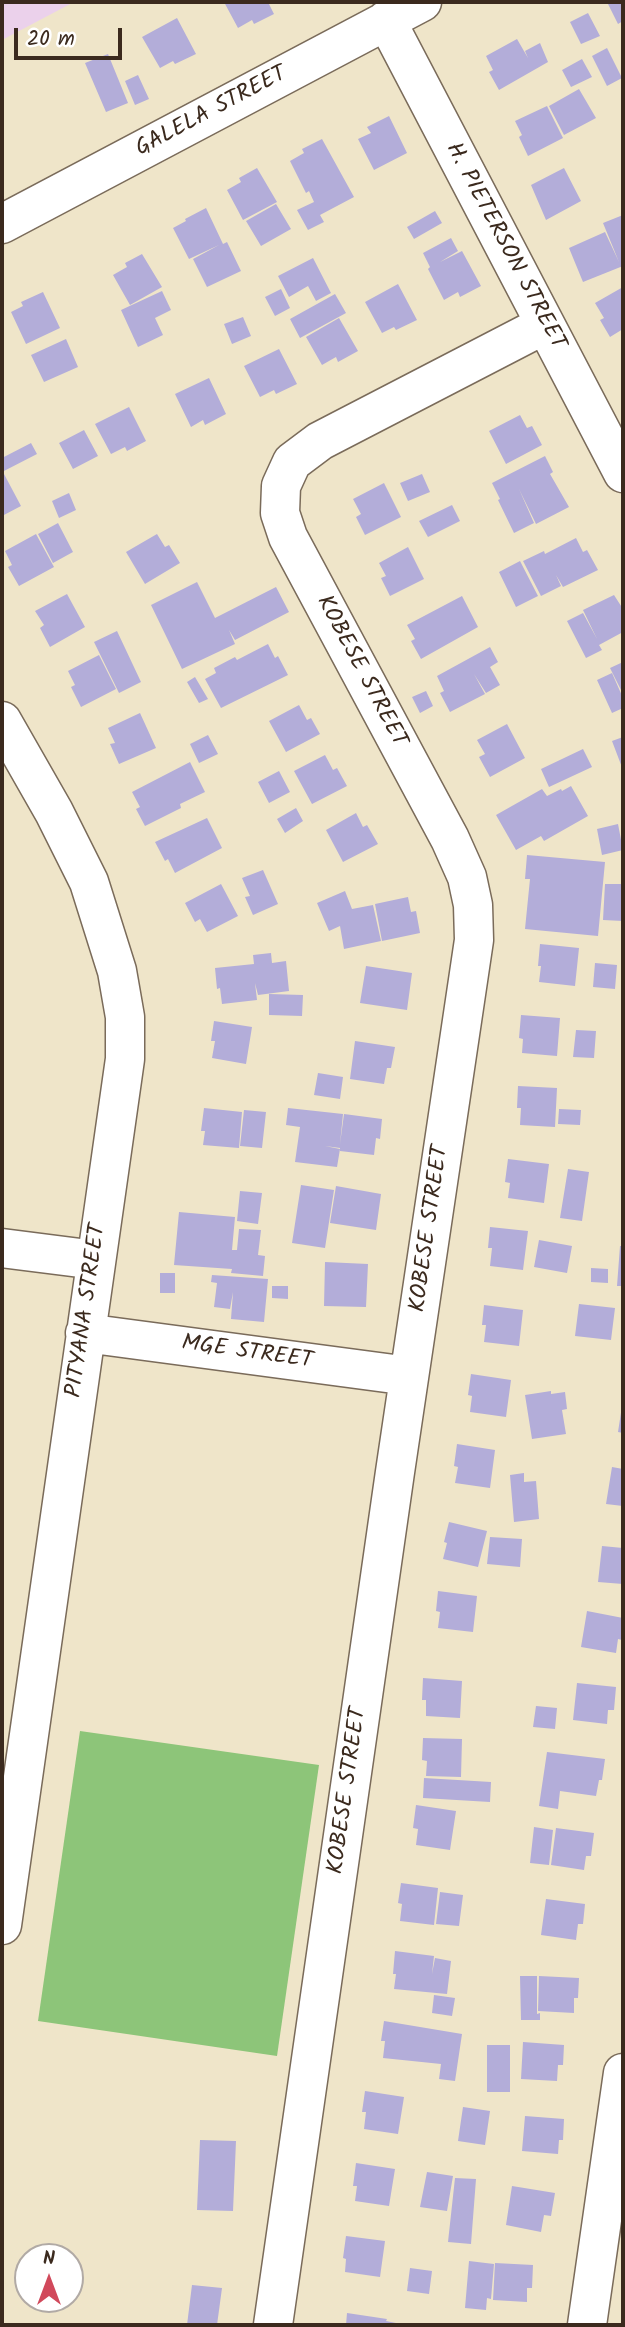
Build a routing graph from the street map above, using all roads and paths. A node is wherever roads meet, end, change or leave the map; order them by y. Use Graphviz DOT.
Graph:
graph roads {
  1 [pos="422,2"];
  2 [pos="386,20"];
  3 [pos="2,224"];
  4 [pos="544,325"];
  5 [pos="623,473"];
  6 [pos="2,721"];
  7 [pos="2,1248"];
  8 [pos="96,1260"];
  9 [pos="85,1333"];
  10 [pos="409,1376"];
  11 [pos="2,1924"];
  12 [pos="623,2073"];
  13 [pos="273,2325"];
  14 [pos="587,2325"];
  1 -- 2 [label="street, GALELA STREET"];
  2 -- 3 [label="street, GALELA STREET"];
  2 -- 4 [label="street, H. PIETERSON STREET"];
  4 -- 5 [label="street, H. PIETERSON STREET"];
  4 -- 10 [label="street, KOBESE STREET"];
  6 -- 8 [label="street, PITYANA STREET"];
  7 -- 8 [label="street"];
  8 -- 9 [label="street, PITYANA STREET"];
  9 -- 10 [label="street, MGE STREET"];
  9 -- 11 [label="street, PITYANA STREET"];
  10 -- 13 [label="street, KOBESE STREET"];
  12 -- 14 [label="street"];
}
